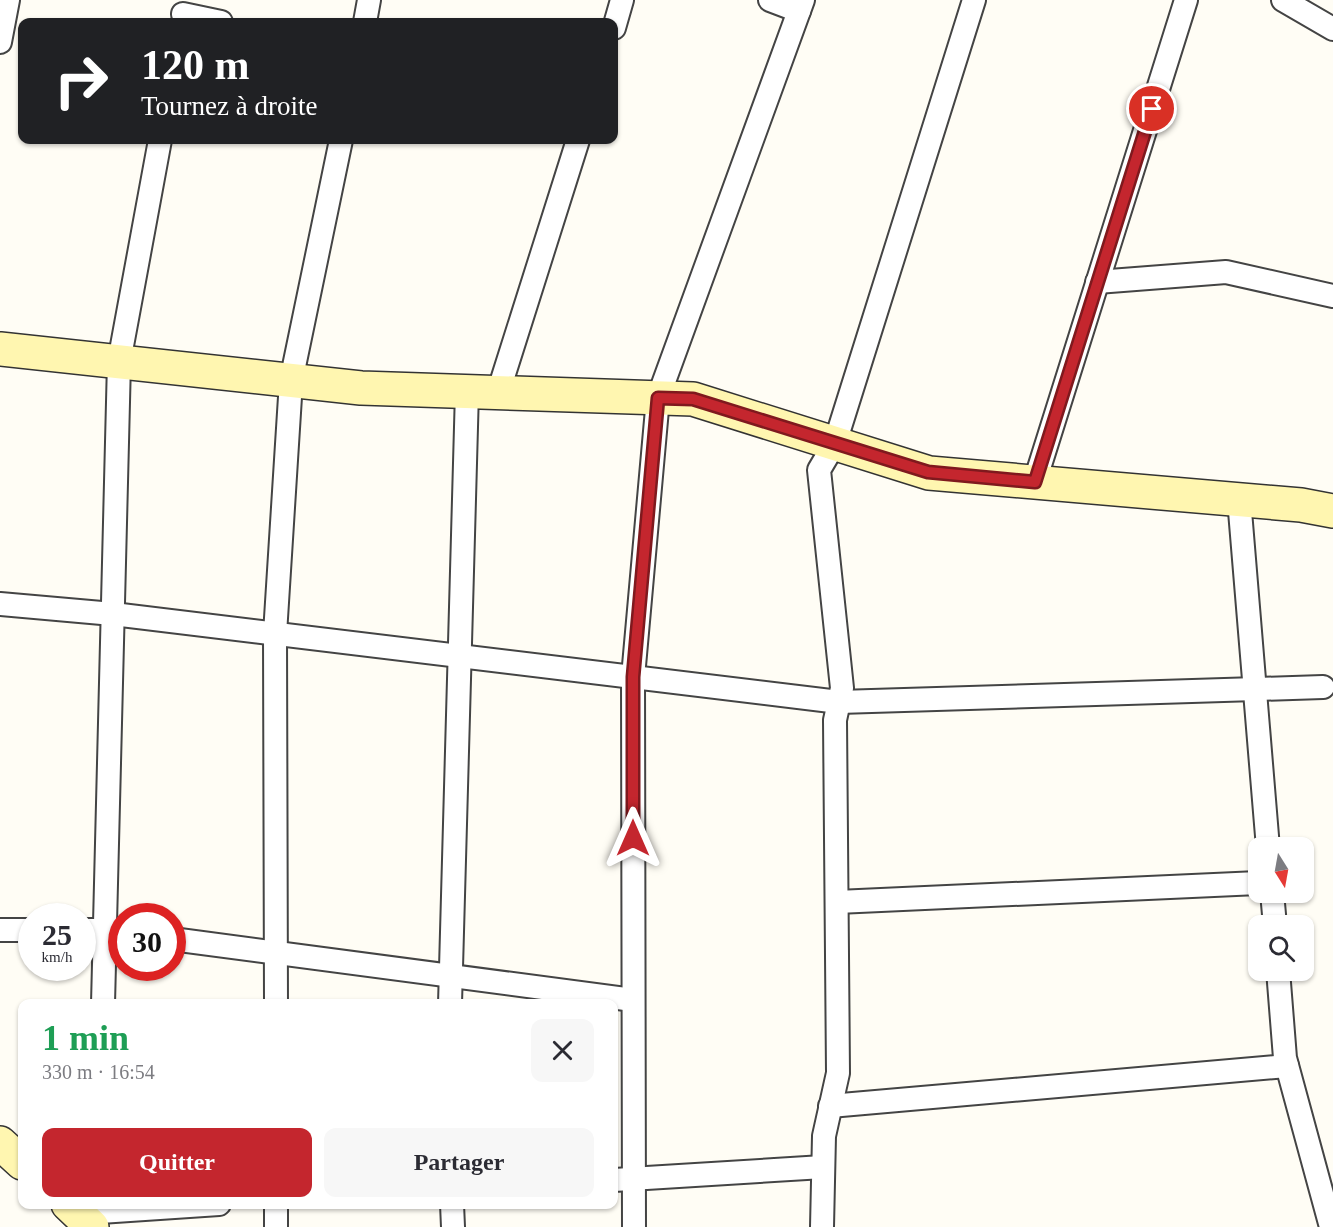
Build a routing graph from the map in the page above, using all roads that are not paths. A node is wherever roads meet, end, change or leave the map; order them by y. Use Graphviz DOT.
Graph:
graph roads {
  1 [pos="369,0"];
  2 [pos="622,0"];
  3 [pos="770,0"];
  4 [pos="974,0"];
  5 [pos="1186,0"];
  6 [pos="1283,0"];
  7 [pos="801,6"];
  8 [pos="5,9"];
  9 [pos="183,12"];
  10 [pos="206,18"];
  11 [pos="365,18"];
  12 [pos="617,18"];
  13 [pos="1333,29"];
  14 [pos="0,42"];
  15 [pos="159,144"];
  16 [pos="339,144"];
  17 [pos="576,144"];
  18 [pos="1097,282"];
  19 [pos="1333,296"];
  20 [pos="0,349"];
  21 [pos="119,362"];
  22 [pos="291,381"];
  23 [pos="482,392"];
  24 [pos="658,398"];
  25 [pos="835,443"];
  26 [pos="1035,482"];
  27 [pos="1239,499"];
  28 [pos="1333,511"];
  29 [pos="0,604"];
  30 [pos="113,614"];
  31 [pos="275,634"];
  32 [pos="459,656"];
  33 [pos="633,677"];
  34 [pos="1323,687"];
  35 [pos="1255,689"];
  36 [pos="839,702"];
  37 [pos="1267,837"];
  38 [pos="1248,883"];
  39 [pos="837,902"];
  40 [pos="0,930"];
  41 [pos="18,930"];
  42 [pos="103,931"];
  43 [pos="186,941"];
  44 [pos="276,953"];
  45 [pos="449,976"];
  46 [pos="1279,981"];
  47 [pos="103,999"];
  48 [pos="276,999"];
  49 [pos="450,999"];
  50 [pos="633,1000"];
  51 [pos="1287,1066"];
  52 [pos="830,1106"];
  53 [pos="0,1143"];
  54 [pos="18,1159"];
  55 [pos="823,1167"];
  56 [pos="624,1180"];
  57 [pos="1328,1190"];
  58 [pos="78,1209"];
  59 [pos="175,1209"];
  60 [pos="276,1209"];
  61 [pos="452,1209"];
  62 [pos="97,1218"];
  63 [pos="276,1227"];
  64 [pos="453,1227"];
  65 [pos="634,1227"];
  66 [pos="822,1227"];
  67 [pos="1332,1227"];
  1 -- 11 [label="street"];
  2 -- 12 [label="street"];
  3 -- 7 [label="street"];
  4 -- 25 [label="street"];
  5 -- 18 [label="street"];
  6 -- 13 [label="street"];
  7 -- 24 [label="street"];
  8 -- 14 [label="street"];
  9 -- 10 [label="street"];
  15 -- 21 [label="street"];
  16 -- 22 [label="street"];
  17 -- 23 [label="street"];
  18 -- 19 [label="street"];
  18 -- 26 [label="street"];
  20 -- 21 [label="street"];
  21 -- 22 [label="street"];
  21 -- 30 [label="street"];
  22 -- 23 [label="street"];
  22 -- 31 [label="street"];
  23 -- 24 [label="street"];
  23 -- 32 [label="street"];
  24 -- 25 [label="street"];
  24 -- 33 [label="street"];
  25 -- 26 [label="street"];
  25 -- 36 [label="street"];
  26 -- 27 [label="street"];
  27 -- 28 [label="street"];
  27 -- 35 [label="street"];
  29 -- 30 [label="street"];
  30 -- 31 [label="street"];
  30 -- 42 [label="street"];
  31 -- 32 [label="street"];
  31 -- 44 [label="street"];
  32 -- 33 [label="street"];
  32 -- 45 [label="street"];
  33 -- 36 [label="street"];
  33 -- 50 [label="street"];
  34 -- 35 [label="street"];
  35 -- 36 [label="street"];
  35 -- 37 [label="street"];
  36 -- 39 [label="street"];
  38 -- 39 [label="street"];
  39 -- 52 [label="street"];
  40 -- 41 [label="street"];
  42 -- 47 [label="street"];
  43 -- 44 [label="street"];
  44 -- 45 [label="street"];
  44 -- 48 [label="street"];
  45 -- 49 [label="street"];
  45 -- 50 [label="street"];
  46 -- 51 [label="street"];
  50 -- 56 [label="street"];
  51 -- 52 [label="street"];
  51 -- 57 [label="street"];
  52 -- 55 [label="street"];
  53 -- 54 [label="street"];
  55 -- 56 [label="street"];
  55 -- 66 [label="street"];
  56 -- 65 [label="street"];
  57 -- 67 [label="street"];
  58 -- 62 [label="street"];
  59 -- 62 [label="street"];
  60 -- 63 [label="street"];
  61 -- 64 [label="street"];
}
